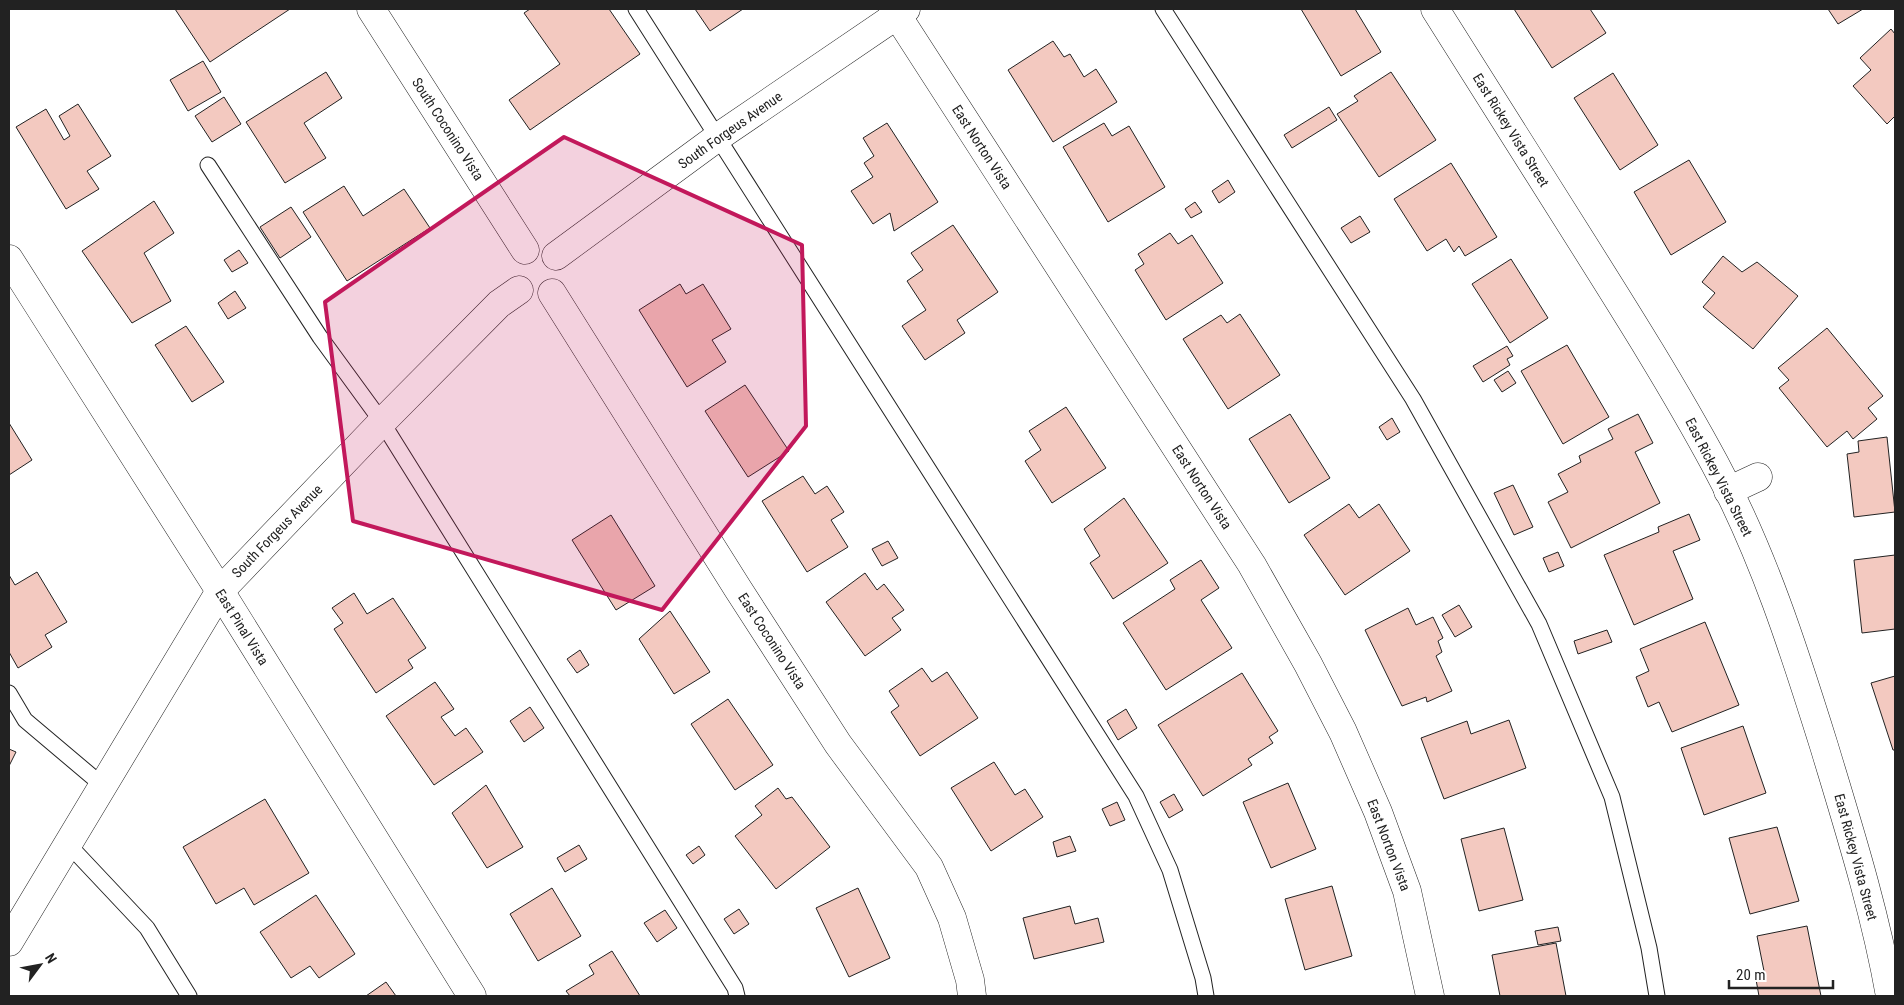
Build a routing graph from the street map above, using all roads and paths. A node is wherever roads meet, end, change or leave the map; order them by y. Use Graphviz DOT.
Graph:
graph roads {
  1 [pos="371,9"];
  2 [pos="636,9"];
  3 [pos="1163,9"];
  4 [pos="1435,9"];
  5 [pos="899,11"];
  6 [pos="718,138"];
  7 [pos="208,165"];
  8 [pos="525,250"];
  9 [pos="556,256"];
  10 [pos="9,259"];
  11 [pos="519,290"];
  12 [pos="552,292"];
  13 [pos="382,422"];
  14 [pos="1758,477"];
  15 [pos="1728,491"];
  16 [pos="220,591"];
  17 [pos="9,693"];
  18 [pos="102,785"];
  19 [pos="67,843"];
  20 [pos="9,942"];
  21 [pos="189,996"];
  22 [pos="472,996"];
  23 [pos="737,996"];
  24 [pos="972,996"];
  25 [pos="1206,996"];
  26 [pos="1430,996"];
  27 [pos="1657,996"];
  28 [pos="1890,996"];
  1 -- 8 [label="street, South Coconino Vista"];
  2 -- 6 [label="lane"];
  3 -- 27 [label="lane"];
  4 -- 15 [label="street, East Rickey Vista Street"];
  5 -- 6 [label="street, South Forgeus Avenue"];
  5 -- 26 [label="street, East Norton Vista"];
  6 -- 9 [label="street, South Forgeus Avenue"];
  6 -- 25 [label="lane"];
  7 -- 13 [label="lane"];
  8 -- 9 [label="street"];
  8 -- 11 [label="street"];
  9 -- 12 [label="street"];
  10 -- 16 [label="street, East Pinal Vista"];
  11 -- 12 [label="street"];
  11 -- 13 [label="street, South Forgeus Avenue"];
  12 -- 24 [label="street, East Coconino Vista"];
  13 -- 16 [label="street, South Forgeus Avenue"];
  13 -- 23 [label="lane"];
  14 -- 15 [label="street"];
  15 -- 28 [label="street, East Rickey Vista Street"];
  16 -- 18 [label="street, South Forgeus Avenue"];
  16 -- 22 [label="street, East Pinal Vista"];
  17 -- 18 [label="lane"];
  18 -- 19 [label="street, South Forgeus Avenue"];
  19 -- 20 [label="street, South Forgeus Avenue"];
  19 -- 21 [label="lane"];
}
